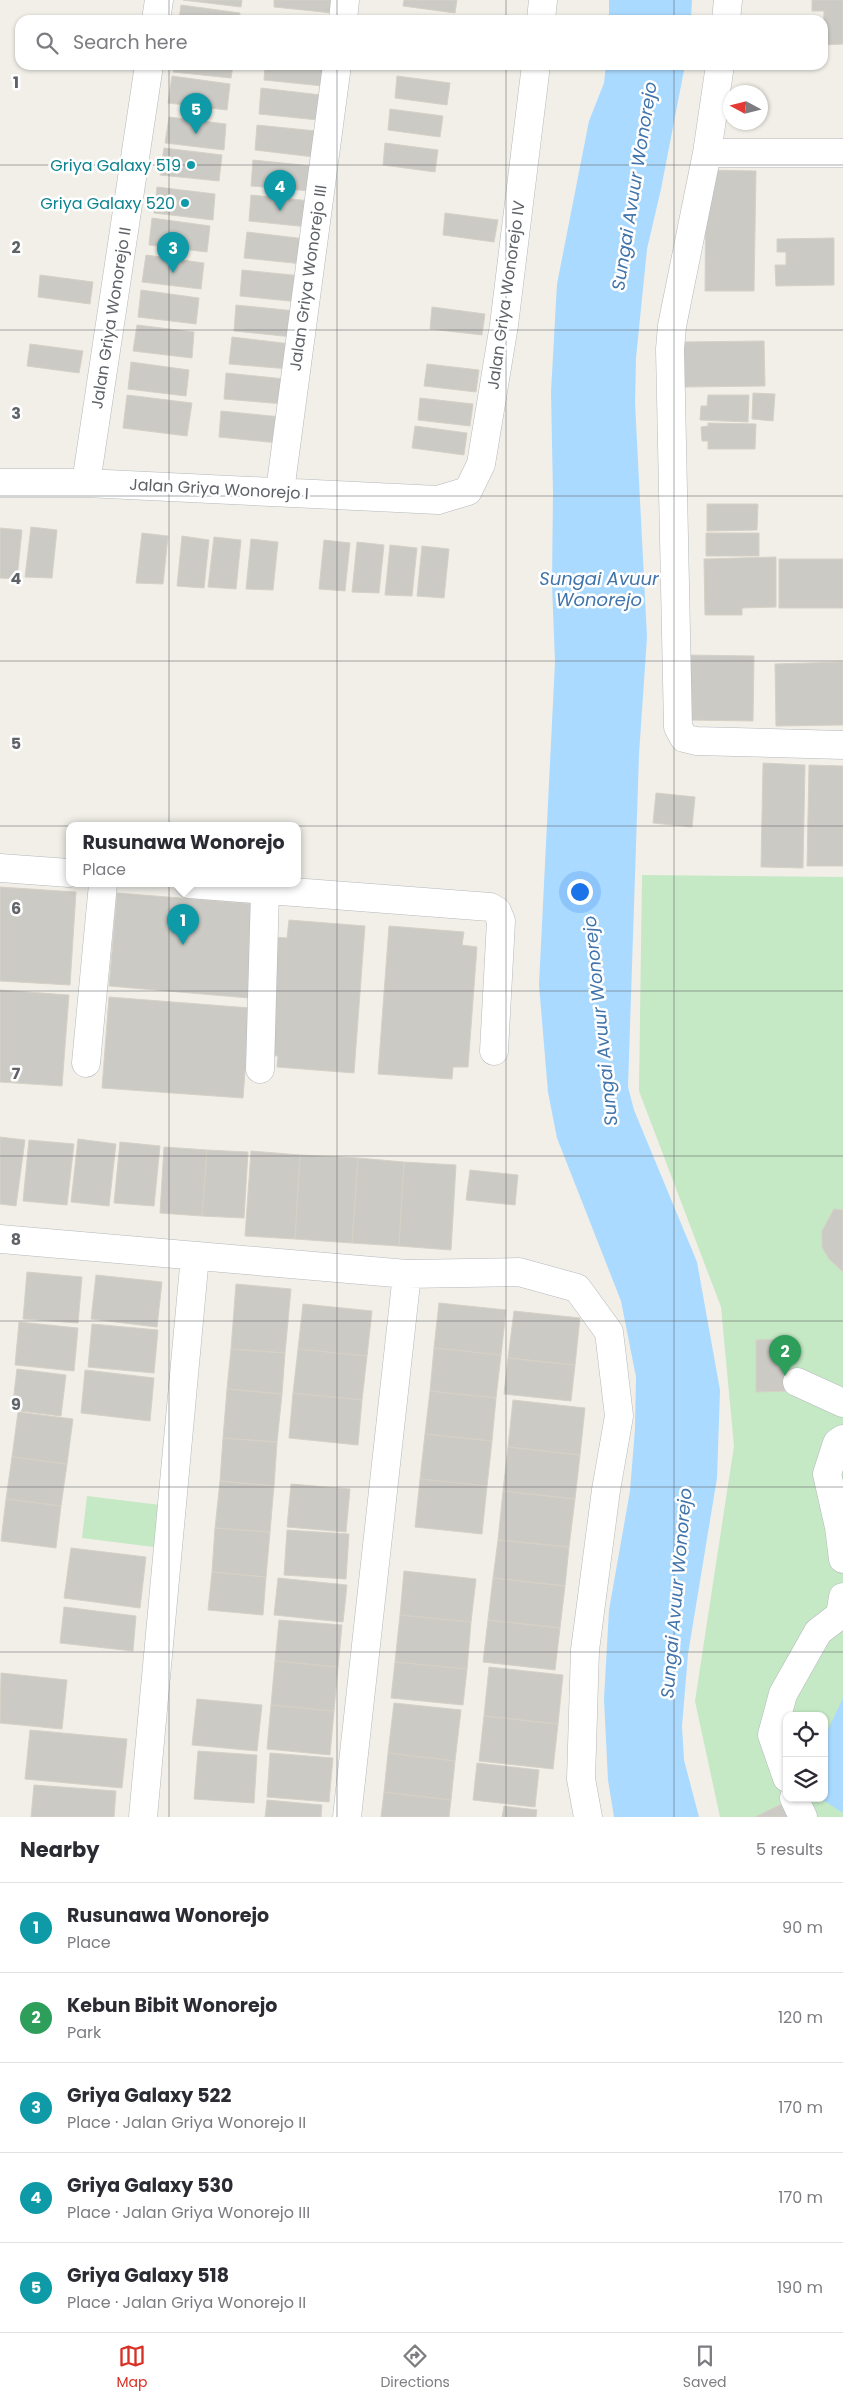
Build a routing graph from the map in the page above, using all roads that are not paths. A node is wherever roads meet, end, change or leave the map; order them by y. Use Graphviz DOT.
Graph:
graph roads {
  1 [pos="159,0"];
  2 [pos="346,0"];
  3 [pos="543,0"];
  4 [pos="728,0"];
  5 [pos="157,15"];
  6 [pos="344,15"];
  7 [pos="542,15"];
  8 [pos="726,15"];
  9 [pos="148,70"];
  10 [pos="336,70"];
  11 [pos="535,70"];
  12 [pos="719,70"];
  13 [pos="707,153"];
  14 [pos="843,153"];
  15 [pos="0,483"];
  16 [pos="86,483"];
  17 [pos="280,491"];
  18 [pos="438,500"];
  19 [pos="843,745"];
  20 [pos="0,868"];
  21 [pos="66,873"];
  22 [pos="102,887"];
  23 [pos="222,887"];
  24 [pos="265,891"];
  25 [pos="494,1051"];
  26 [pos="86,1063"];
  27 [pos="260,1069"];
  28 [pos="0,1238"];
  29 [pos="195,1256"];
  30 [pos="407,1274"];
  31 [pos="797,1382"];
  32 [pos="843,1403"];
  33 [pos="843,1439"];
  34 [pos="843,1560"];
  35 [pos="843,1597"];
  36 [pos="783,1767"];
  37 [pos="796,1802"];
  38 [pos="143,1817"];
  39 [pos="347,1817"];
  40 [pos="588,1817"];
  41 [pos="803,1817"];
  1 -- 5 [label="street"];
  2 -- 6 [label="street"];
  3 -- 7 [label="street"];
  4 -- 8 [label="street"];
  9 -- 16 [label="street, Jalan Griya Wonorejo II"];
  10 -- 17 [label="street, Jalan Griya Wonorejo III"];
  11 -- 18 [label="street, Jalan Griya Wonorejo IV"];
  12 -- 13 [label="street"];
  13 -- 14 [label="street"];
  13 -- 19 [label="street"];
  15 -- 16 [label="street, Jalan Griya Wonorejo I"];
  16 -- 17 [label="street, Jalan Griya Wonorejo I"];
  17 -- 18 [label="street, Jalan Griya Wonorejo I"];
  20 -- 21 [label="street"];
  22 -- 26 [label="street"];
  23 -- 24 [label="street"];
  24 -- 25 [label="street"];
  24 -- 27 [label="street"];
  28 -- 29 [label="street"];
  29 -- 30 [label="street"];
  29 -- 38 [label="street"];
  30 -- 39 [label="street"];
  30 -- 40 [label="street"];
  31 -- 32 [label="street"];
  33 -- 34 [label="street"];
  35 -- 36 [label="street"];
  37 -- 41 [label="street"];
}
